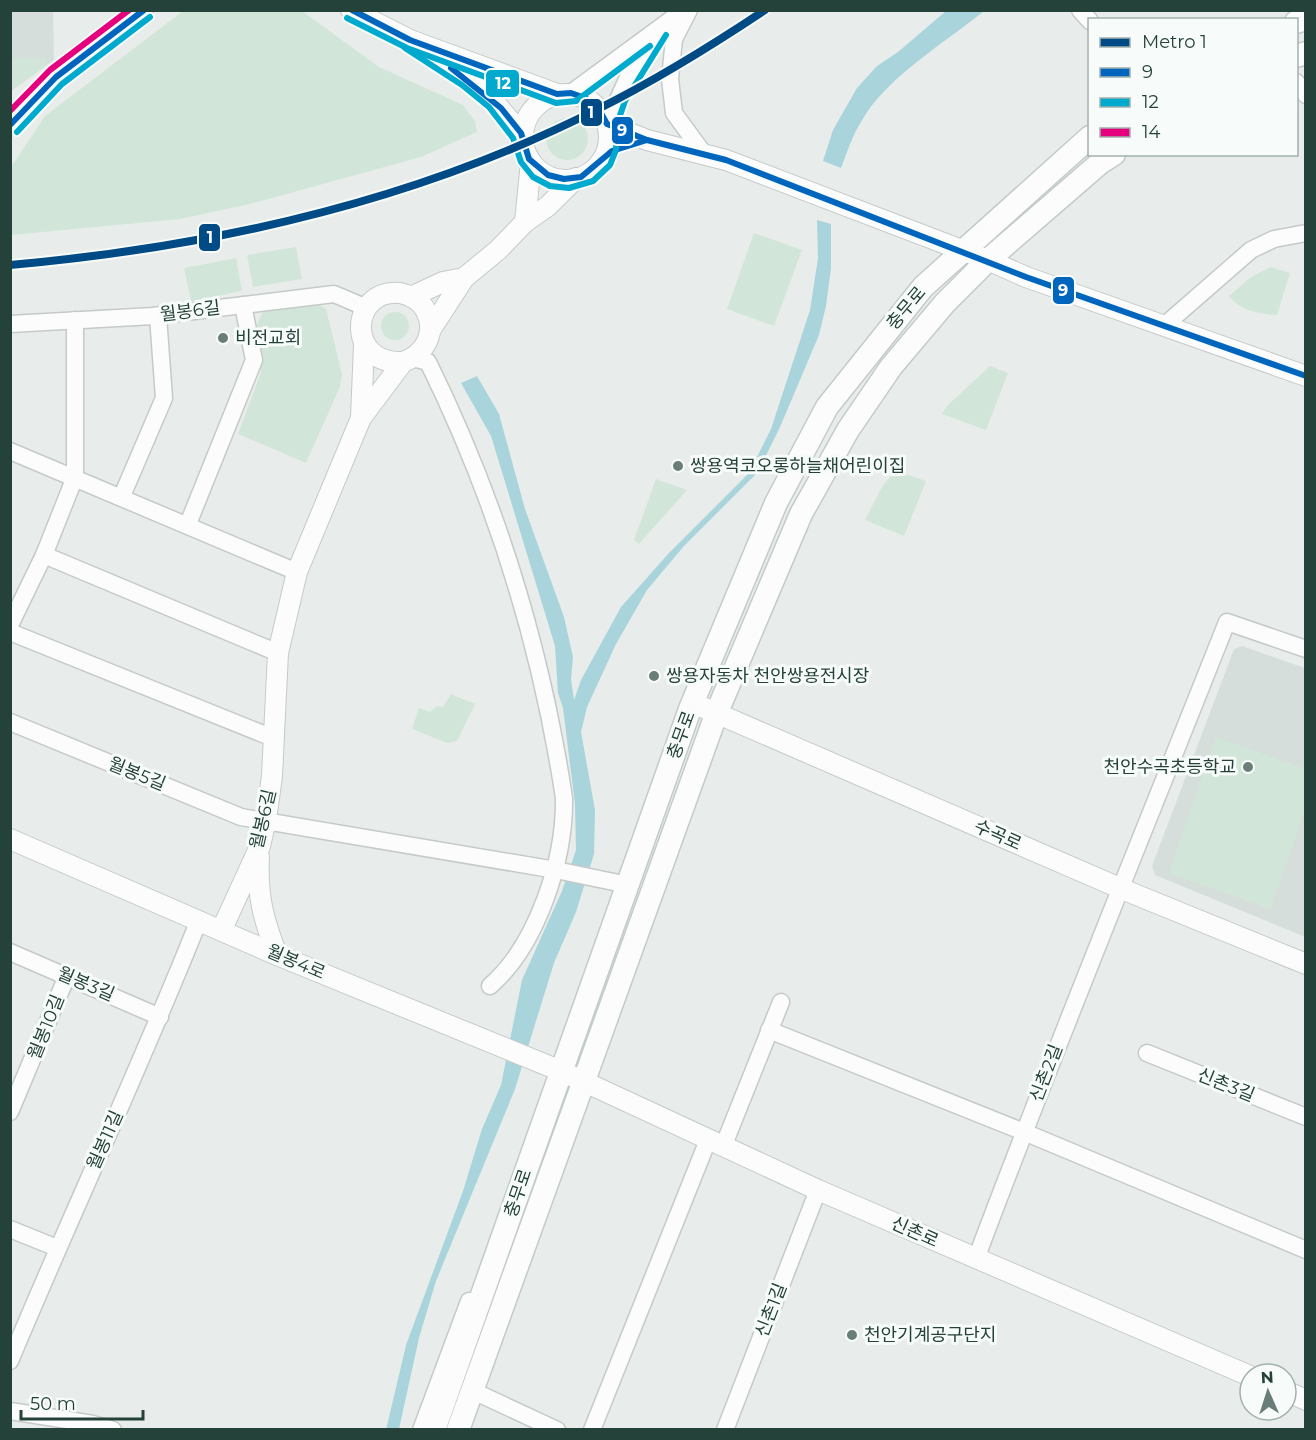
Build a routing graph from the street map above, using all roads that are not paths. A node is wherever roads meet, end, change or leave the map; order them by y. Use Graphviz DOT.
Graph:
graph roads {
  1 [pos="145,10"];
  2 [pos="351,10"];
  3 [pos="684,10"];
  4 [pos="689,10"];
  5 [pos="658,30"];
  6 [pos="410,40"];
  7 [pos="564,94"];
  8 [pos="607,124"];
  9 [pos="10,126"];
  10 [pos="523,136"];
  11 [pos="1088,138"];
  12 [pos="647,140"];
  13 [pos="606,154"];
  14 [pos="704,154"];
  15 [pos="1111,156"];
  16 [pos="531,162"];
  17 [pos="576,178"];
  18 [pos="525,222"];
  19 [pos="1305,233"];
  20 [pos="963,251"];
  21 [pos="988,260"];
  22 [pos="464,278"];
  23 [pos="411,297"];
  24 [pos="243,304"];
  25 [pos="367,308"];
  26 [pos="158,316"];
  27 [pos="75,320"];
  28 [pos="10,324"];
  29 [pos="1165,325"];
  30 [pos="429,335"];
  31 [pos="364,344"];
  32 [pos="415,361"];
  33 [pos="1305,376"];
  34 [pos="361,418"];
  35 [pos="10,451"];
  36 [pos="75,477"];
  37 [pos="122,496"];
  38 [pos="188,524"];
  39 [pos="44,555"];
  40 [pos="297,572"];
  41 [pos="10,625"];
  42 [pos="10,632"];
  43 [pos="1305,649"];
  44 [pos="278,653"];
  45 [pos="693,703"];
  46 [pos="717,712"];
  47 [pos="10,722"];
  48 [pos="273,738"];
  49 [pos="266,820"];
  50 [pos="10,839"];
  51 [pos="260,846"];
  52 [pos="560,871"];
  53 [pos="628,885"];
  54 [pos="1122,889"];
  55 [pos="200,920"];
  56 [pos="222,929"];
  57 [pos="10,952"];
  58 [pos="277,955"];
  59 [pos="1305,964"];
  60 [pos="67,976"];
  61 [pos="490,986"];
  62 [pos="781,1002"];
  63 [pos="160,1017"];
  64 [pos="769,1030"];
  65 [pos="1147,1053"];
  66 [pos="561,1071"];
  67 [pos="583,1083"];
  68 [pos="10,1112"];
  69 [pos="1305,1117"];
  70 [pos="1024,1132"];
  71 [pos="716,1143"];
  72 [pos="818,1190"];
  73 [pos="507,1222"];
  74 [pos="10,1229"];
  75 [pos="57,1248"];
  76 [pos="1305,1250"];
  77 [pos="976,1259"];
  78 [pos="10,1361"];
  79 [pos="1238,1371"];
  80 [pos="471,1390"];
  81 [pos="10,1411"];
  82 [pos="113,1430"];
  83 [pos="421,1430"];
  84 [pos="434,1430"];
  85 [pos="458,1430"];
  86 [pos="557,1430"];
  87 [pos="592,1430"];
  88 [pos="725,1430"];
  1 -- 9 [label="street"];
  2 -- 6 [label="street"];
  3 -- 5 [label="street"];
  4 -- 14 [label="street"];
  5 -- 7 [label="street"];
  5 -- 8 [label="street"];
  6 -- 7 [label="street"];
  6 -- 10 [label="street"];
  7 -- 8 [label="street"];
  7 -- 10 [label="street"];
  8 -- 12 [label="street"];
  8 -- 13 [label="street"];
  10 -- 16 [label="street"];
  11 -- 20 [label="main road, 충무로"];
  12 -- 13 [label="street"];
  12 -- 14 [label="street"];
  13 -- 17 [label="street"];
  14 -- 20 [label="street"];
  15 -- 21 [label="main road, 충무로"];
  16 -- 17 [label="street"];
  16 -- 18 [label="street"];
  17 -- 18 [label="street"];
  18 -- 22 [label="street"];
  19 -- 29 [label="street"];
  20 -- 21 [label="street"];
  20 -- 45 [label="main road, 충무로"];
  21 -- 29 [label="street"];
  21 -- 46 [label="main road, 충무로"];
  22 -- 23 [label="street"];
  22 -- 30 [label="street"];
  23 -- 25 [label="street"];
  23 -- 30 [label="street"];
  24 -- 25 [label="street, 월봉6길"];
  24 -- 26 [label="street, 월봉6길"];
  24 -- 38 [label="street"];
  25 -- 31 [label="street"];
  26 -- 27 [label="street, 월봉6길"];
  26 -- 37 [label="street"];
  27 -- 28 [label="street, 월봉6길"];
  27 -- 36 [label="street"];
  29 -- 33 [label="street"];
  30 -- 32 [label="street"];
  31 -- 32 [label="street"];
  31 -- 34 [label="street"];
  32 -- 34 [label="street"];
  32 -- 52 [label="street"];
  34 -- 40 [label="street, 월봉6길"];
  35 -- 36 [label="street"];
  36 -- 37 [label="street"];
  36 -- 39 [label="street"];
  37 -- 38 [label="street"];
  38 -- 40 [label="street"];
  39 -- 41 [label="street"];
  39 -- 44 [label="street"];
  40 -- 44 [label="street, 월봉6길"];
  42 -- 48 [label="street"];
  43 -- 54 [label="street, 신촌2길"];
  44 -- 48 [label="street, 월봉6길"];
  45 -- 46 [label="street, 수곡로"];
  45 -- 53 [label="main road, 충무로"];
  46 -- 54 [label="street, 수곡로"];
  46 -- 67 [label="main road, 충무로"];
  47 -- 49 [label="street, 월봉5길"];
  48 -- 49 [label="street, 월봉6길"];
  49 -- 51 [label="street, 월봉6길"];
  49 -- 52 [label="street, 월봉5길"];
  50 -- 55 [label="street, 월봉4로"];
  51 -- 56 [label="street, 월봉6길"];
  51 -- 58 [label="street"];
  52 -- 53 [label="street, 월봉5길"];
  52 -- 61 [label="street"];
  53 -- 66 [label="main road, 충무로"];
  54 -- 59 [label="street, 수곡로"];
  54 -- 70 [label="street, 신촌2길"];
  55 -- 56 [label="street, 월봉4로"];
  55 -- 63 [label="street, 월봉11길"];
  56 -- 58 [label="street, 월봉4로"];
  57 -- 60 [label="street, 월봉3길"];
  58 -- 66 [label="street, 월봉4로"];
  60 -- 63 [label="street, 월봉3길"];
  60 -- 68 [label="street, 월봉10길"];
  62 -- 64 [label="street"];
  63 -- 75 [label="street, 월봉11길"];
  64 -- 70 [label="street"];
  64 -- 71 [label="street"];
  65 -- 69 [label="street, 신촌3길"];
  66 -- 67 [label="street, 월봉4로"];
  66 -- 73 [label="main road, 충무로"];
  67 -- 71 [label="street, 신촌로"];
  67 -- 80 [label="main road, 충무로"];
  70 -- 76 [label="street"];
  70 -- 77 [label="street, 신촌2길"];
  71 -- 72 [label="street, 신촌로"];
  71 -- 87 [label="street"];
  72 -- 77 [label="street, 신촌로"];
  72 -- 88 [label="street, 신촌1길"];
  73 -- 83 [label="street"];
  73 -- 84 [label="main road, 충무로"];
  74 -- 75 [label="street"];
  75 -- 78 [label="street, 월봉11길"];
  77 -- 79 [label="street, 신촌로"];
  80 -- 85 [label="main road, 충무로"];
  80 -- 86 [label="street"];
  81 -- 82 [label="street"];
}
